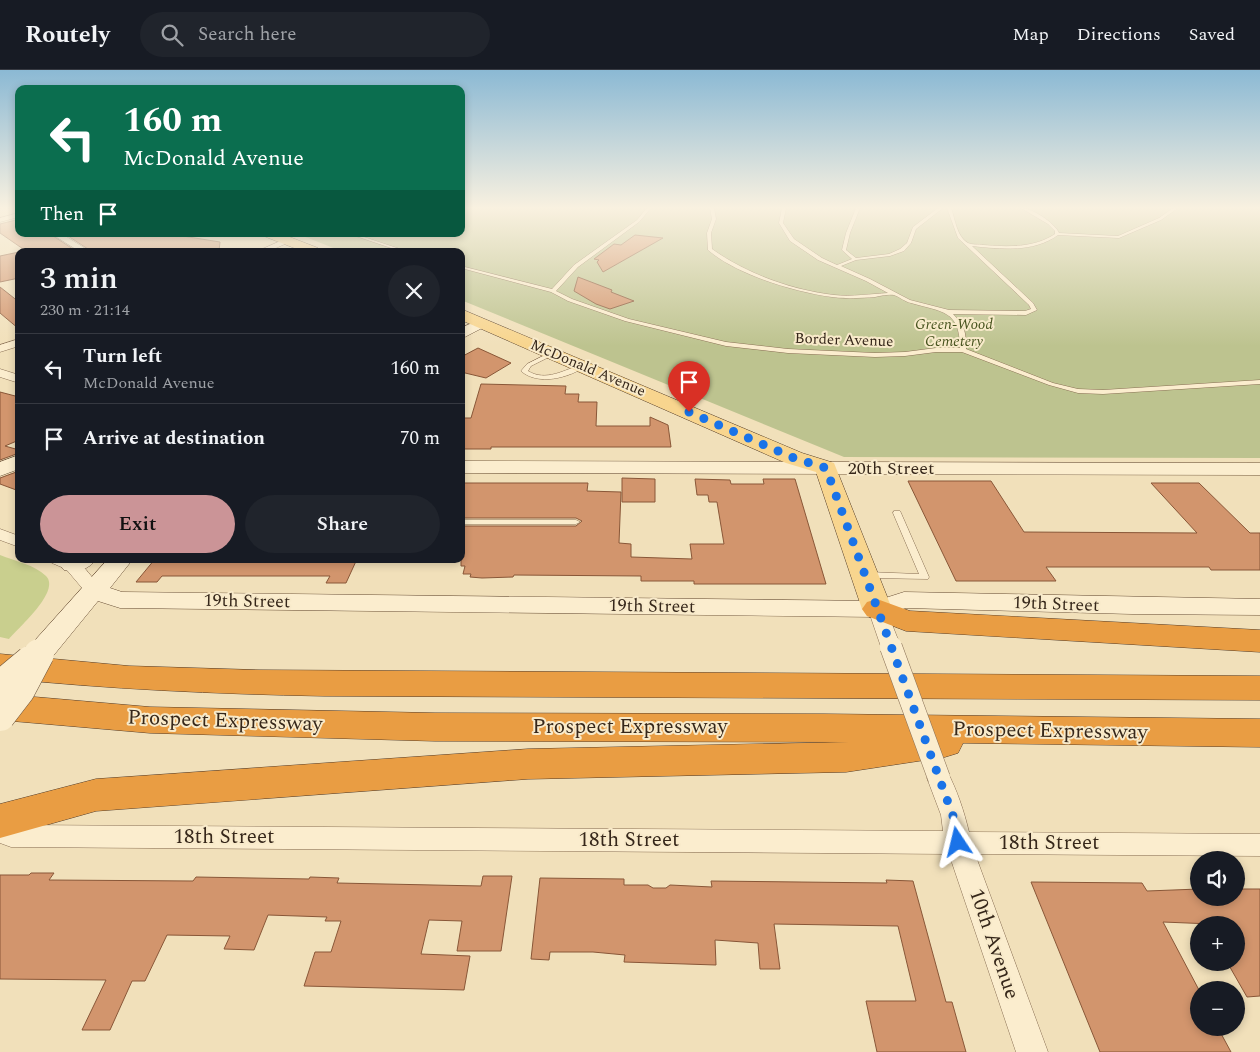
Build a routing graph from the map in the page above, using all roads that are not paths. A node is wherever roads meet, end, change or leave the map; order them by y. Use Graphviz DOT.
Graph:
graph roads {
  1 [pos="593,254"];
  2 [pos="715,254"];
  3 [pos="812,254"];
  4 [pos="849,254"];
  5 [pos="893,254"];
  6 [pos="978,254"];
  7 [pos="855,259"];
  8 [pos="838,266"];
  9 [pos="465,268"];
  10 [pos="553,291"];
  11 [pos="892,294"];
  12 [pos="949,312"];
  13 [pos="465,316"];
  14 [pos="481,323"];
  15 [pos="465,333"];
  16 [pos="15,343"];
  17 [pos="2,346"];
  18 [pos="963,350"];
  19 [pos="553,353"];
  20 [pos="583,366"];
  21 [pos="0,374"];
  22 [pos="15,378"];
  23 [pos="1260,382"];
  24 [pos="15,463"];
  25 [pos="465,466"];
  26 [pos="826,468"];
  27 [pos="1260,469"];
  28 [pos="0,470"];
  29 [pos="897,513"];
  30 [pos="465,522"];
  31 [pos="576,522"];
  32 [pos="0,534"];
  33 [pos="15,540"];
  34 [pos="73,563"];
  35 [pos="118,563"];
  36 [pos="865,575"];
  37 [pos="94,591"];
  38 [pos="1260,607"];
  39 [pos="877,609"];
  40 [pos="1260,641"];
  41 [pos="45,648"];
  42 [pos="0,666"];
  43 [pos="0,686"];
  44 [pos="1260,688"];
  45 [pos="0,707"];
  46 [pos="0,716"];
  47 [pos="1027,731"];
  48 [pos="1260,733"];
  49 [pos="0,821"];
  50 [pos="0,829"];
  51 [pos="958,842"];
  52 [pos="1260,844"];
  53 [pos="1032,1052"];
  1 -- 10 [label="lane"];
  2 -- 11 [label="lane"];
  3 -- 8 [label="lane"];
  4 -- 7 [label="lane"];
  5 -- 7 [label="lane"];
  6 -- 12 [label="lane"];
  7 -- 8 [label="lane"];
  8 -- 11 [label="lane"];
  9 -- 10 [label="lane, Border Avenue"];
  10 -- 18 [label="lane, Border Avenue"];
  11 -- 12 [label="lane"];
  12 -- 18 [label="lane"];
  13 -- 14 [label="main road, McDonald Avenue"];
  14 -- 15 [label="main road"];
  14 -- 19 [label="main road, McDonald Avenue"];
  16 -- 17 [label="street"];
  18 -- 23 [label="lane, Border Avenue"];
  19 -- 20 [label="main road, McDonald Avenue"];
  19 -- 20 [label="lane"];
  20 -- 26 [label="main road, McDonald Avenue"];
  21 -- 22 [label="street"];
  24 -- 28 [label="main road"];
  25 -- 26 [label="main road, 20th Street"];
  26 -- 27 [label="main road, 20th Street"];
  26 -- 36 [label="main road, 10th Avenue"];
  29 -- 36 [label="lane"];
  30 -- 31 [label="lane"];
  32 -- 33 [label="street"];
  34 -- 37 [label="street"];
  35 -- 37 [label="main road"];
  36 -- 39 [label="main road, 10th Avenue"];
  37 -- 39 [label="main road, 19th Street"];
  37 -- 41 [label="main road"];
  38 -- 39 [label="main road, 19th Street"];
  39 -- 40 [label="highway"];
  39 -- 51 [label="street, 10th Avenue, bridge"];
  41 -- 43 [label="main road, bridge"];
  41 -- 46 [label="main road, bridge"];
  42 -- 44 [label="highway"];
  45 -- 47 [label="highway, Prospect Expressway"];
  47 -- 48 [label="highway, Prospect Expressway"];
  47 -- 49 [label="highway"];
  50 -- 51 [label="street, 18th Street"];
  51 -- 52 [label="street, 18th Street"];
  51 -- 53 [label="street, 10th Avenue"];
}
